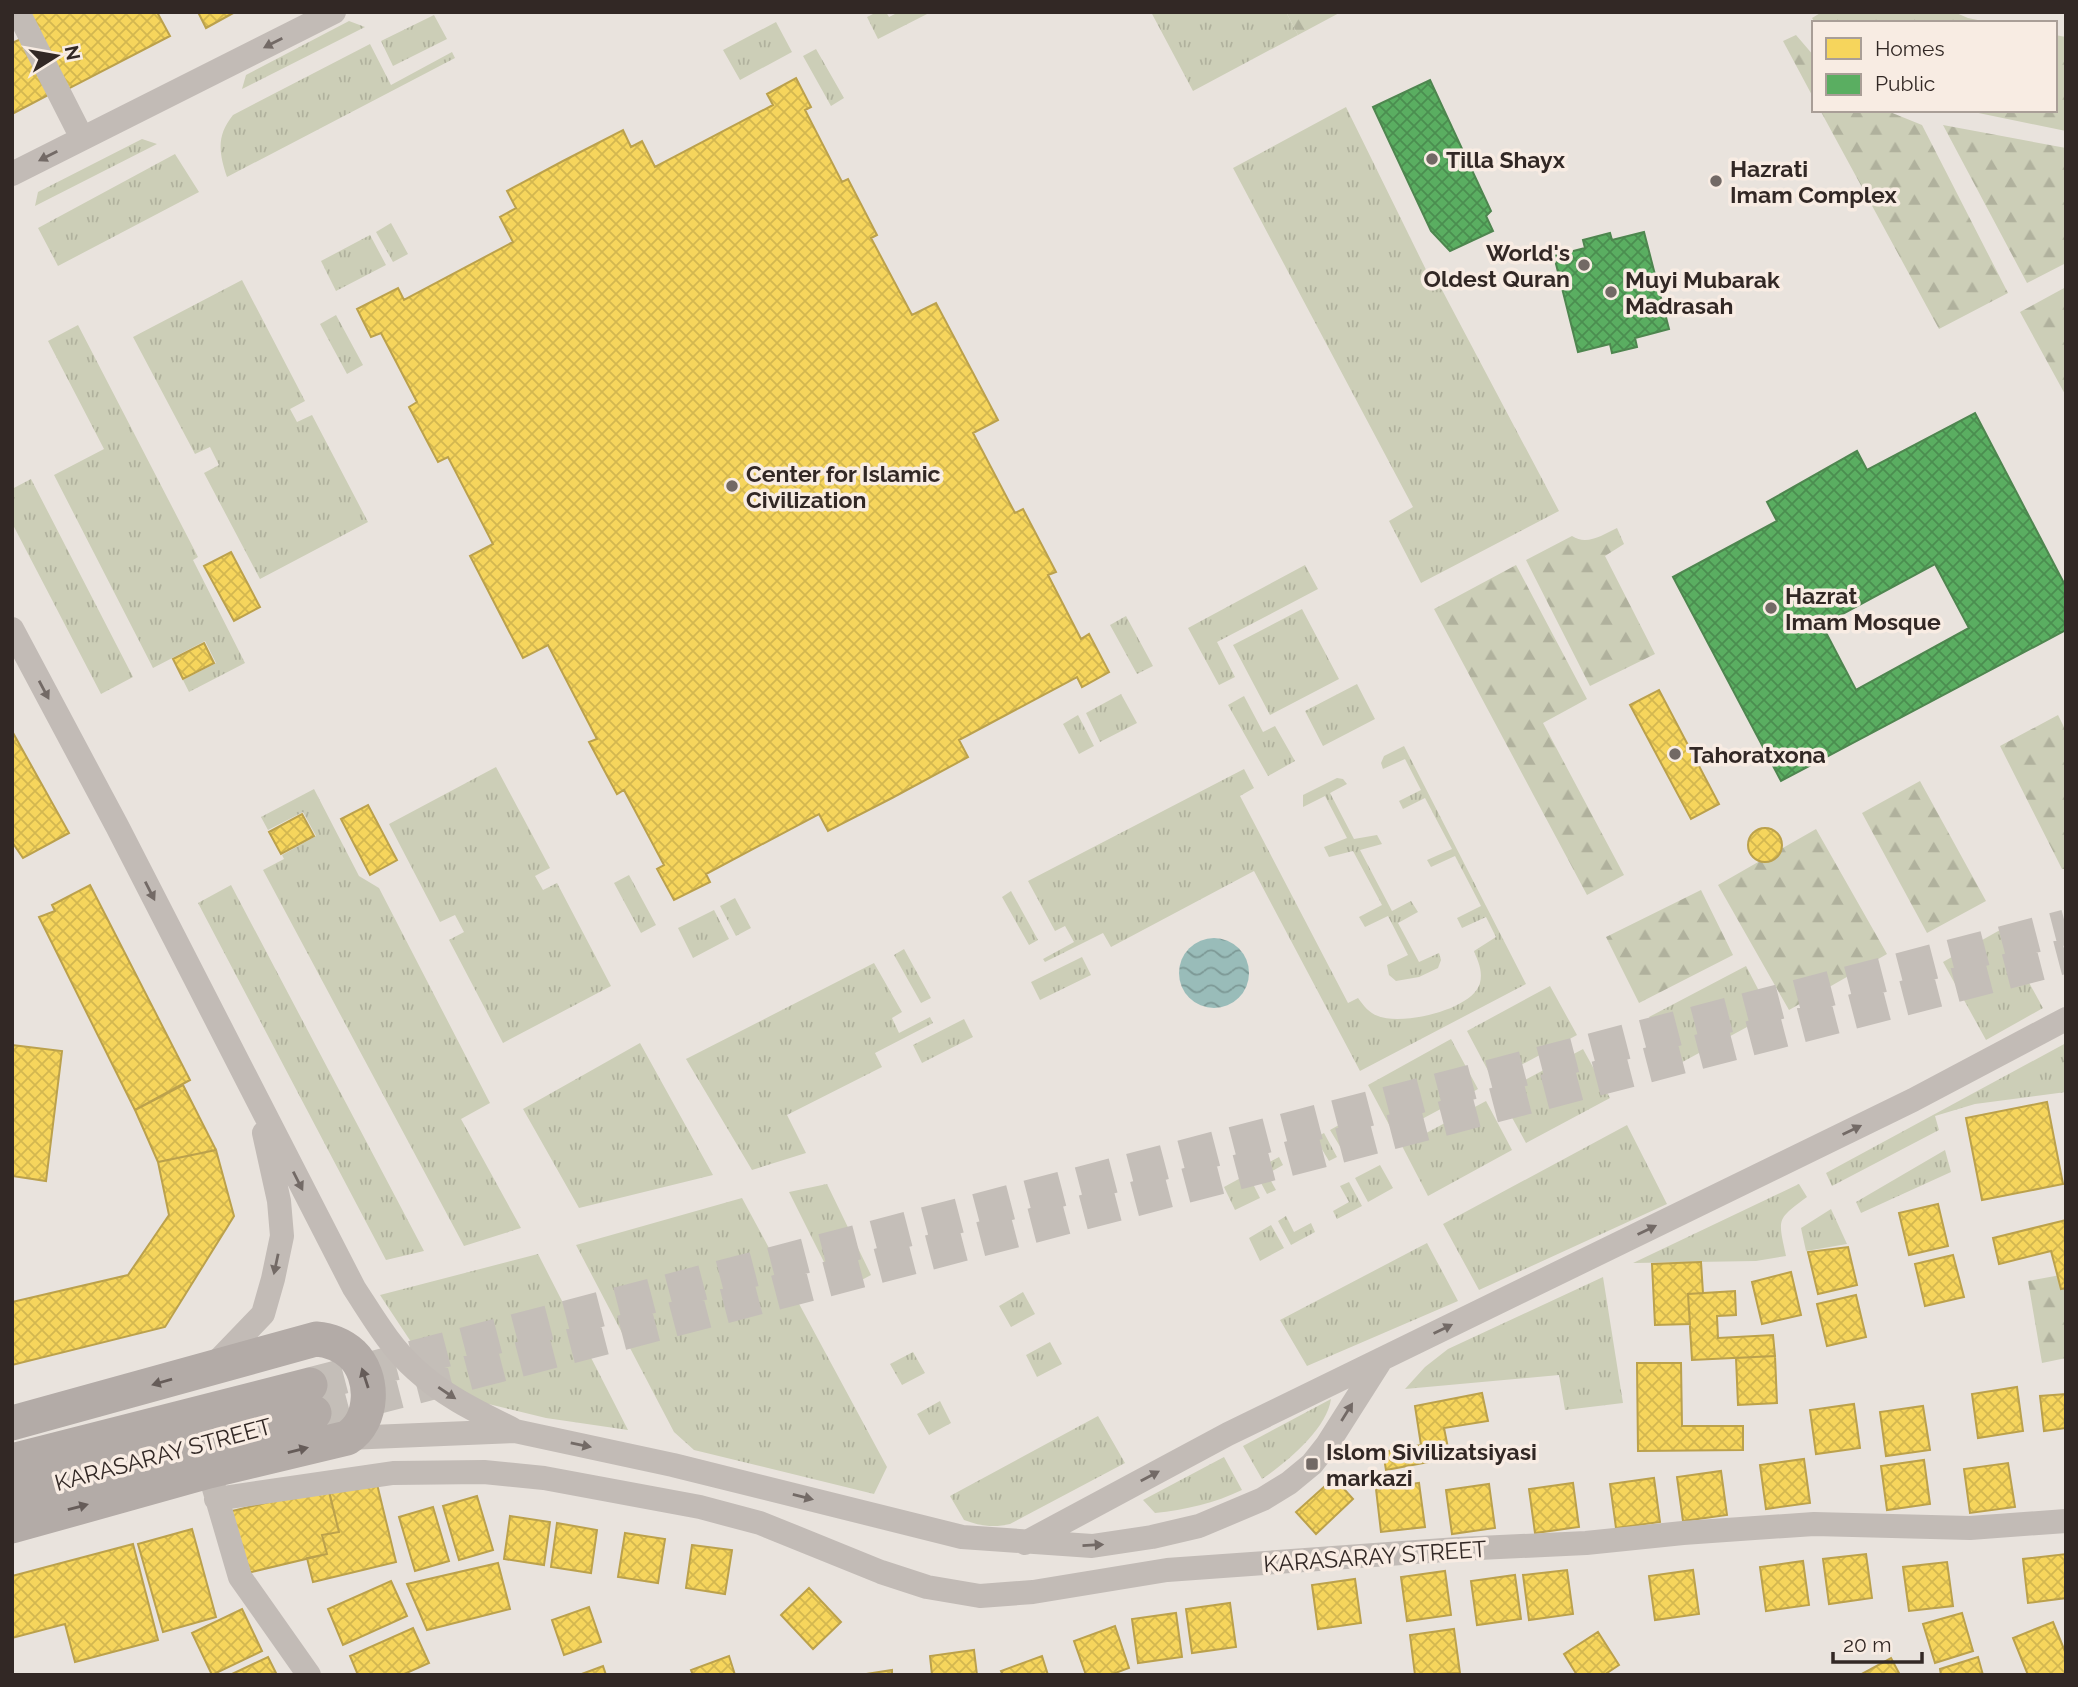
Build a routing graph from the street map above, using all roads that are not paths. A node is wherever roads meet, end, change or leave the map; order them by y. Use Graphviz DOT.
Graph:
graph roads {
  1 [pos="18,12"];
  2 [pos="334,12"];
  3 [pos="82,138"];
  4 [pos="12,174"];
  5 [pos="12,629"];
  6 [pos="2066,1019"];
  7 [pos="257,1101"];
  8 [pos="1381,1359"];
  9 [pos="211,1368"];
  10 [pos="12,1423"];
  11 [pos="514,1431"];
  12 [pos="347,1438"];
  13 [pos="12,1461"];
  14 [pos="213,1485"];
  15 [pos="12,1494"];
  16 [pos="2066,1521"];
  17 [pos="12,1526"];
  18 [pos="1025,1542"];
  19 [pos="309,1675"];
  1 -- 3 [label="street"];
  2 -- 3 [label="street, one-way"];
  3 -- 4 [label="street, one-way"];
  5 -- 7 [label="street, one-way"];
  8 -- 6 [label="street, one-way"];
  7 -- 9 [label="street, one-way"];
  7 -- 11 [label="street, one-way"];
  18 -- 8 [label="street, one-way"];
  18 -- 8 [label="street, one-way"];
  9 -- 10 [label="main road, one-way"];
  12 -- 9 [label="main road, one-way"];
  11 -- 12 [label="street"];
  11 -- 18 [label="street, one-way"];
  14 -- 12 [label="main road, one-way"];
  13 -- 15 [label="main road, KARASARAY STREET"];
  14 -- 16 [label="street, KARASARAY STREET"];
  17 -- 14 [label="main road, one-way"];
  14 -- 19 [label="street"];
}
